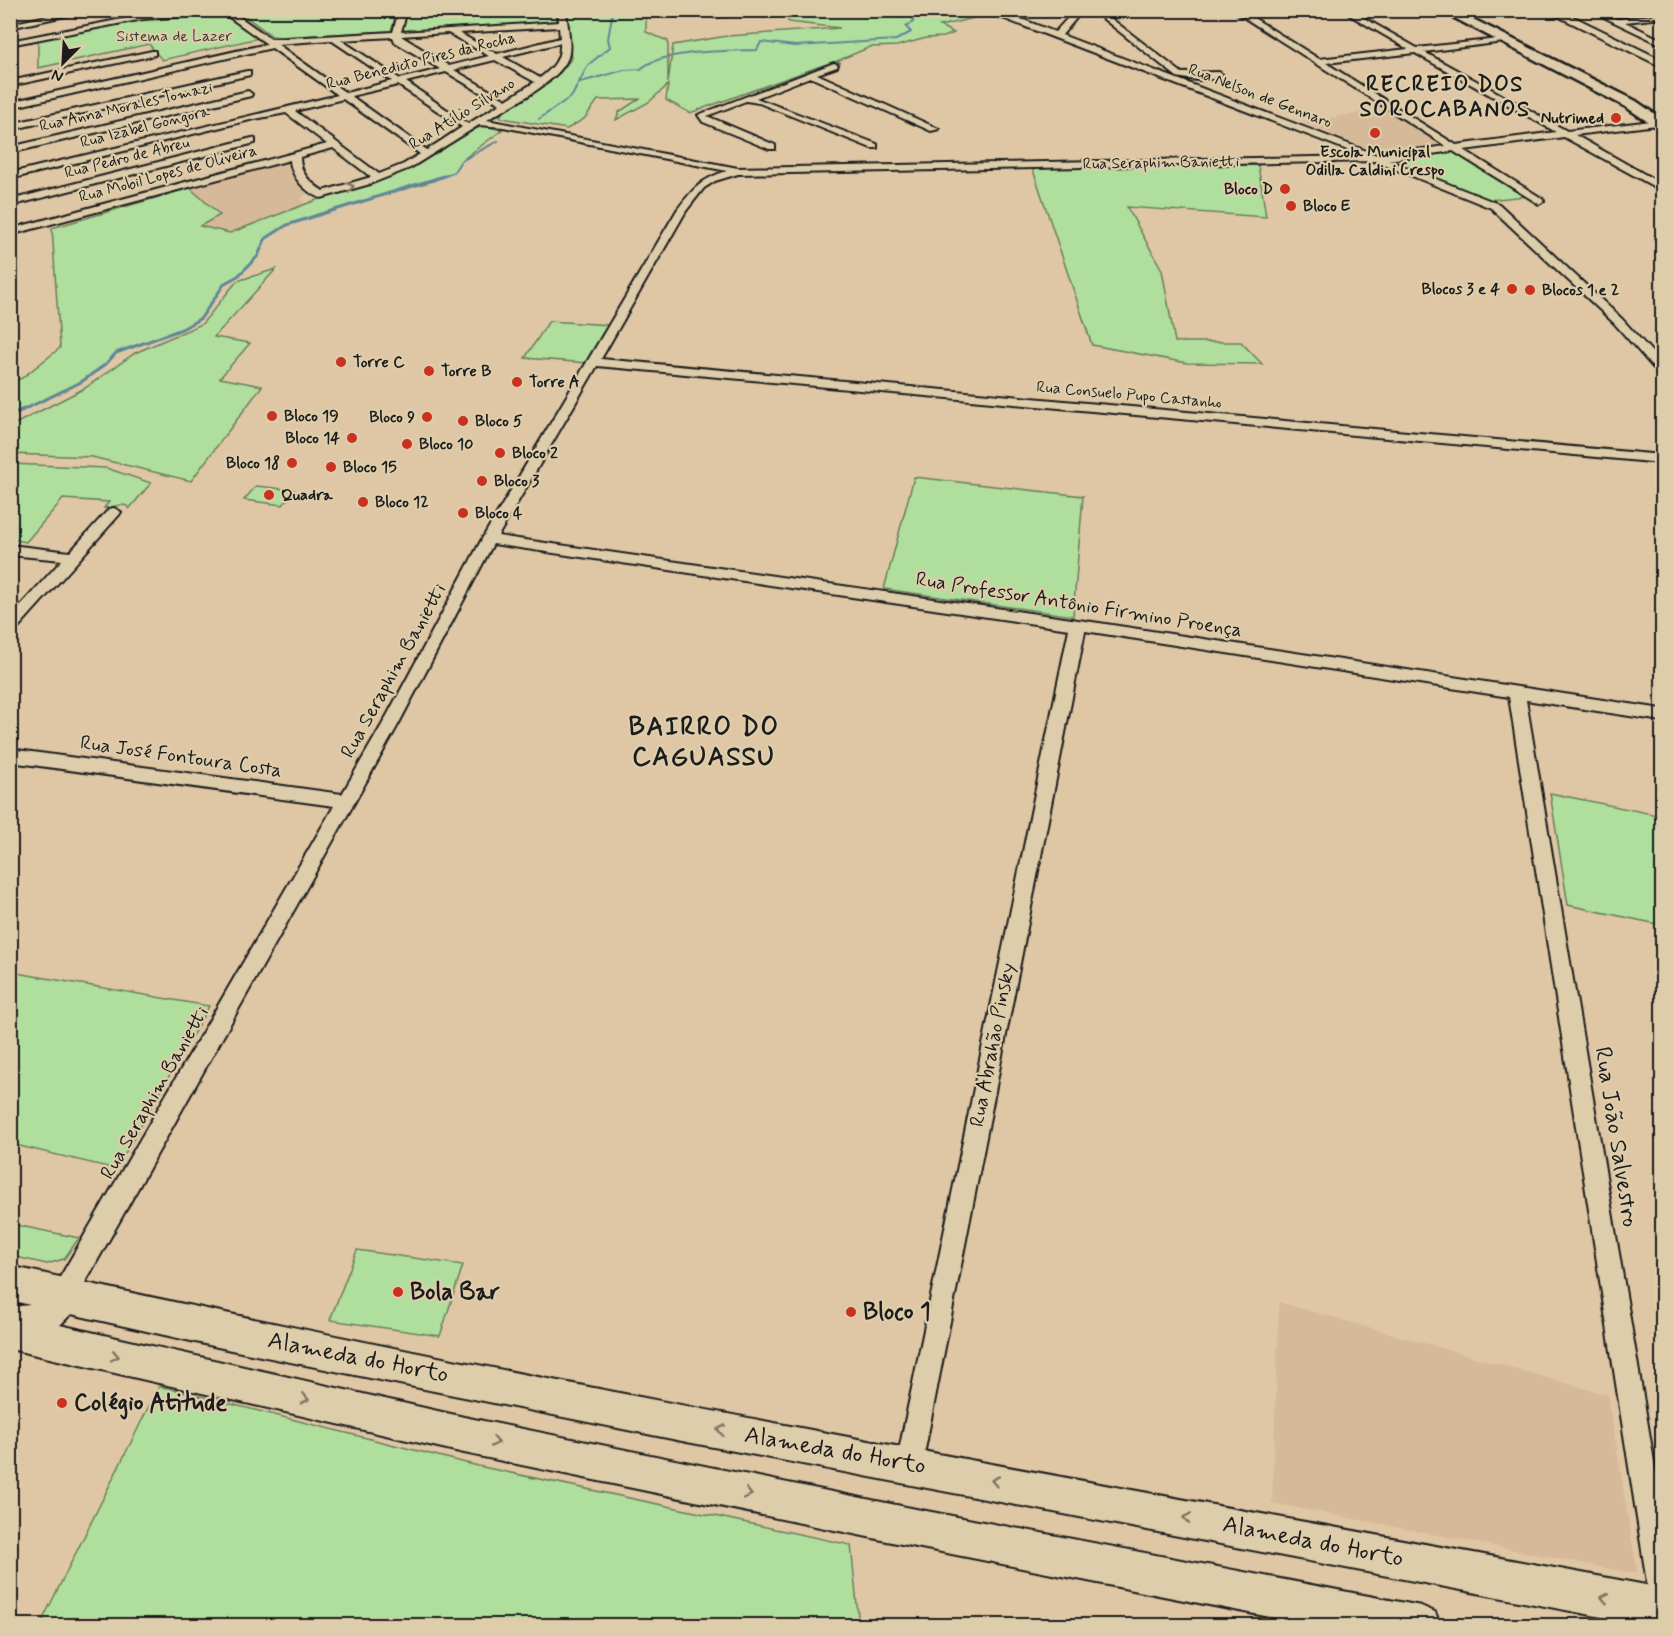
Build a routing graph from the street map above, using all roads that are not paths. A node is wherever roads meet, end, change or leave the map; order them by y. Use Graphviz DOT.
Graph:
graph roads {
  1 [pos="89,10"];
  2 [pos="252,10"];
  3 [pos="403,10"];
  4 [pos="562,10"];
  5 [pos="697,10"];
  6 [pos="755,10"];
  7 [pos="1080,10"];
  8 [pos="1095,10"];
  9 [pos="1235,10"];
  10 [pos="1344,10"];
  11 [pos="1445,10"];
  12 [pos="1459,10"];
  13 [pos="1550,10"];
  14 [pos="1592,10"];
  15 [pos="995,12"];
  16 [pos="227,13"];
  17 [pos="1662,16"];
  18 [pos="1616,21"];
  19 [pos="563,24"];
  20 [pos="10,26"];
  21 [pos="450,31"];
  22 [pos="396,34"];
  23 [pos="1057,35"];
  24 [pos="333,38"];
  25 [pos="562,40"];
  26 [pos="1504,40"];
  27 [pos="10,43"];
  28 [pos="1662,43"];
  29 [pos="272,45"];
  30 [pos="1416,50"];
  31 [pos="245,52"];
  32 [pos="152,53"];
  33 [pos="497,57"];
  34 [pos="1316,62"];
  35 [pos="1662,64"];
  36 [pos="834,65"];
  37 [pos="448,69"];
  38 [pos="247,73"];
  39 [pos="812,75"];
  40 [pos="1219,75"];
  41 [pos="398,82"];
  42 [pos="541,82"];
  43 [pos="10,84"];
  44 [pos="248,94"];
  45 [pos="345,96"];
  46 [pos="759,98"];
  47 [pos="506,104"];
  48 [pos="10,105"];
  49 [pos="288,110"];
  50 [pos="1661,120"];
  51 [pos="478,122"];
  52 [pos="10,127"];
  53 [pos="469,128"];
  54 [pos="934,129"];
  55 [pos="1566,134"];
  56 [pos="254,141"];
  57 [pos="334,145"];
  58 [pos="874,146"];
  59 [pos="772,147"];
  60 [pos="1455,148"];
  61 [pos="10,152"];
  62 [pos="427,154"];
  63 [pos="295,156"];
  64 [pos="1375,158"];
  65 [pos="724,172"];
  66 [pos="10,176"];
  67 [pos="378,178"];
  68 [pos="1662,188"];
  69 [pos="1539,201"];
  70 [pos="10,203"];
  71 [pos="10,232"];
  72 [pos="592,362"];
  73 [pos="1662,370"];
  74 [pos="1662,459"];
  75 [pos="114,512"];
  76 [pos="489,539"];
  77 [pos="10,550"];
  78 [pos="73,557"];
  79 [pos="11,625"];
  80 [pos="1078,625"];
  81 [pos="1517,693"];
  82 [pos="1662,715"];
  83 [pos="10,755"];
  84 [pos="346,801"];
  85 [pos="10,1282"];
  86 [pos="64,1295"];
  87 [pos="10,1324"];
  88 [pos="10,1331"];
  89 [pos="909,1465"];
  90 [pos="1662,1589"];
  91 [pos="1662,1608"];
  92 [pos="1421,1626"];
  1 -- 20 [label="street"];
  2 -- 16 [label="street"];
  3 -- 22 [label="street"];
  4 -- 19 [label="street, Rua Atílio Silvano"];
  5 -- 6 [label="street"];
  7 -- 23 [label="street"];
  8 -- 40 [label="street"];
  9 -- 34 [label="street"];
  10 -- 30 [label="street"];
  11 -- 26 [label="main road"];
  12 -- 50 [label="main road"];
  13 -- 35 [label="main road"];
  14 -- 18 [label="street"];
  15 -- 23 [label="street, Rua Nelson de Gennaro"];
  16 -- 27 [label="street"];
  16 -- 29 [label="street"];
  17 -- 18 [label="street"];
  18 -- 28 [label="street"];
  19 -- 21 [label="street"];
  19 -- 25 [label="street, Rua Atílio Silvano"];
  21 -- 22 [label="street"];
  21 -- 33 [label="street"];
  22 -- 24 [label="street"];
  22 -- 37 [label="street"];
  23 -- 64 [label="street, Rua Nelson de Gennaro"];
  24 -- 29 [label="street"];
  24 -- 41 [label="street"];
  25 -- 33 [label="street, Rua Benedicto Pires da Rocha"];
  25 -- 42 [label="street, Rua Atílio Silvano"];
  26 -- 30 [label="street"];
  26 -- 50 [label="main road"];
  29 -- 31 [label="street"];
  29 -- 45 [label="street"];
  30 -- 34 [label="street"];
  30 -- 55 [label="street"];
  31 -- 38 [label="street"];
  31 -- 48 [label="street"];
  32 -- 43 [label="street"];
  33 -- 37 [label="street, Rua Benedicto Pires da Rocha"];
  33 -- 42 [label="street"];
  34 -- 60 [label="street"];
  36 -- 39 [label="street"];
  37 -- 41 [label="street, Rua Benedicto Pires da Rocha"];
  37 -- 47 [label="street"];
  38 -- 44 [label="street"];
  38 -- 52 [label="street"];
  39 -- 46 [label="street"];
  39 -- 54 [label="street"];
  41 -- 45 [label="street, Rua Benedicto Pires da Rocha"];
  41 -- 53 [label="street"];
  42 -- 47 [label="street, Rua Atílio Silvano"];
  44 -- 56 [label="street"];
  44 -- 61 [label="street, Rua Anna Morales Tomazi"];
  45 -- 49 [label="street, Rua Benedicto Pires da Rocha"];
  45 -- 62 [label="street"];
  46 -- 58 [label="street"];
  46 -- 59 [label="street"];
  47 -- 51 [label="street, Rua Atílio Silvano"];
  49 -- 56 [label="street, Rua Izabel Gongora"];
  49 -- 57 [label="street"];
  50 -- 55 [label="street, Rua Seraphim Banietti"];
  51 -- 53 [label="street, Rua Atílio Silvano"];
  51 -- 65 [label="street"];
  53 -- 62 [label="street, Rua Atílio Silvano"];
  55 -- 60 [label="street, Rua Seraphim Banietti"];
  55 -- 68 [label="street"];
  56 -- 63 [label="street, Rua Mobil Lopes de Oliveira"];
  56 -- 66 [label="street, Rua Izabel Gongora"];
  56 -- 70 [label="street, Rua Pedro de Abreu"];
  56 -- 71 [label="street, Rua Mobil Lopes de Oliveira"];
  57 -- 63 [label="street, Rua Mobil Lopes de Oliveira"];
  57 -- 67 [label="street"];
  60 -- 64 [label="street, Rua Seraphim Banietti"];
  60 -- 69 [label="street"];
  62 -- 67 [label="street, Rua Atílio Silvano"];
  63 -- 67 [label="street, Rua Atílio Silvano, one-way"];
  64 -- 65 [label="street, Rua Seraphim Banietti"];
  64 -- 73 [label="street, Rua Nelson de Gennaro"];
  65 -- 72 [label="street, Rua Seraphim Banietti"];
  72 -- 74 [label="street, Rua Consuelo Pupo Castanho"];
  72 -- 76 [label="street, Rua Seraphim Banietti"];
  75 -- 78 [label="street"];
  76 -- 80 [label="street, Rua Professor Antônio Firmino Proença"];
  76 -- 84 [label="street, Rua Seraphim Banietti"];
  77 -- 78 [label="street"];
  78 -- 79 [label="street"];
  80 -- 81 [label="street, Rua Professor Antônio Firmino Proença"];
  80 -- 89 [label="street, Rua Abrahão Pinsky"];
  81 -- 82 [label="street, Rua Professor Antônio Firmino Proença"];
  81 -- 90 [label="street, Rua João Salvestro"];
  83 -- 84 [label="street, Rua José Fontoura Costa"];
  84 -- 86 [label="street, Rua Seraphim Banietti"];
  85 -- 86 [label="main road, Alameda do Horto"];
  86 -- 87 [label="main road"];
  89 -- 86 [label="main road, Alameda do Horto, one-way"];
  88 -- 92 [label="main road, one-way"];
  91 -- 89 [label="main road, Alameda do Horto, one-way"];
}
